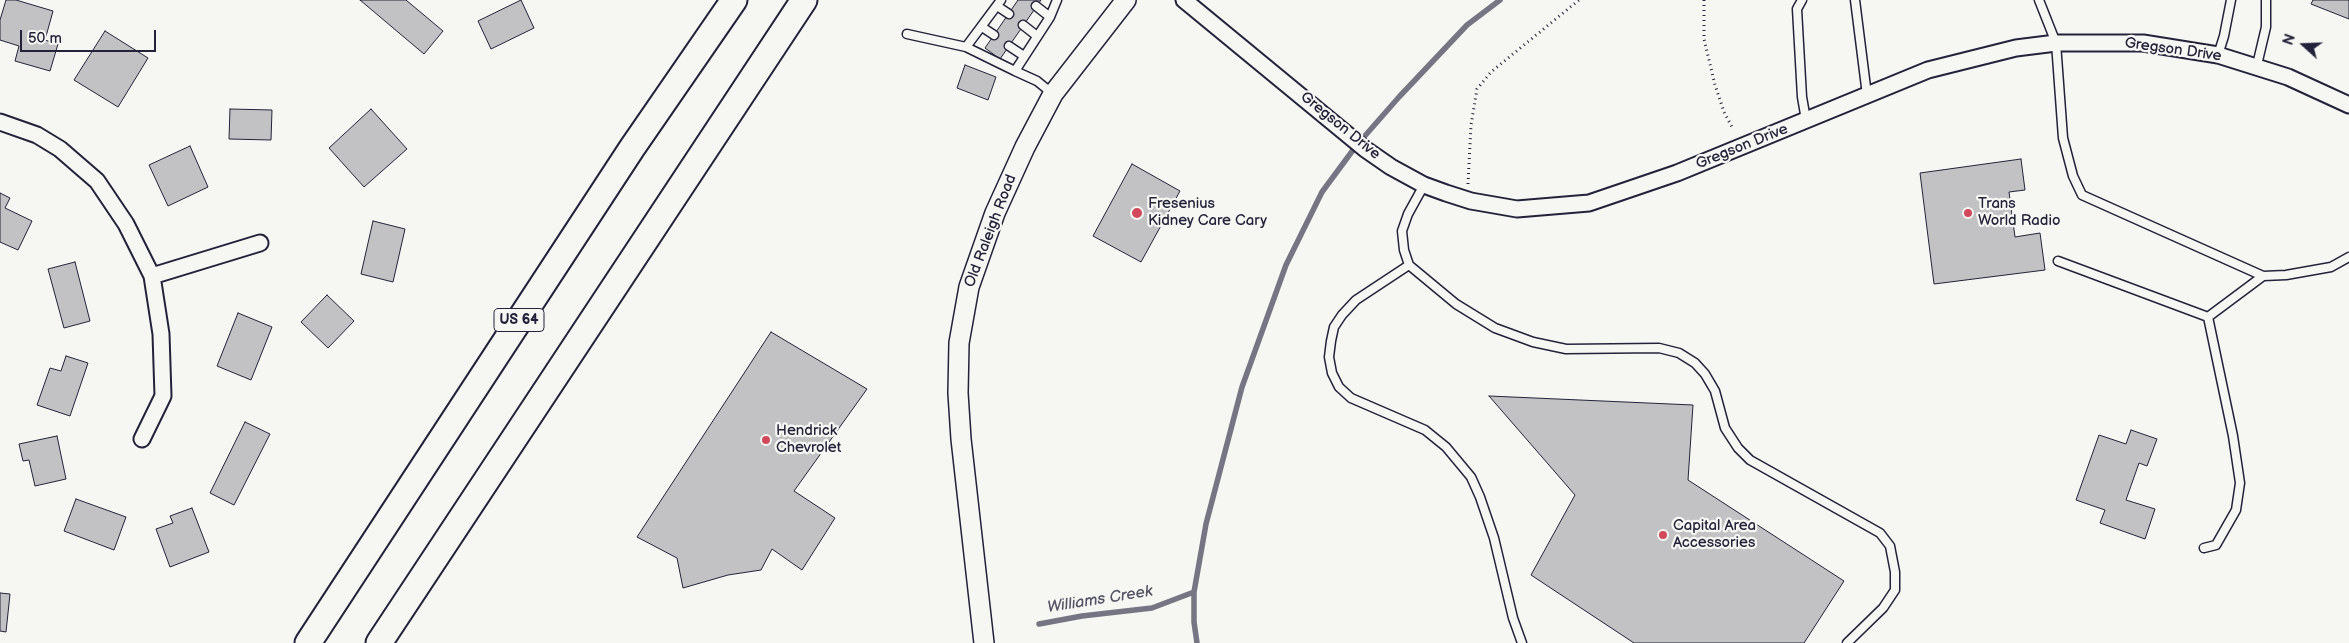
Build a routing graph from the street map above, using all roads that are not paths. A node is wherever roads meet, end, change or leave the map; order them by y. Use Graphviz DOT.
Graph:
graph roads {
  1 [pos="734,0"];
  2 [pos="804,0"];
  3 [pos="1057,0"];
  4 [pos="1126,0"];
  5 [pos="1184,0"];
  6 [pos="1802,0"];
  7 [pos="1855,0"];
  8 [pos="2039,0"];
  9 [pos="2231,0"];
  10 [pos="2266,0"];
  11 [pos="999,3"];
  12 [pos="1036,6"];
  13 [pos="1009,14"];
  14 [pos="1050,17"];
  15 [pos="1024,25"];
  16 [pos="982,27"];
  17 [pos="907,34"];
  18 [pos="994,35"];
  19 [pos="1037,36"];
  20 [pos="2056,43"];
  21 [pos="1009,46"];
  22 [pos="966,47"];
  23 [pos="2218,55"];
  24 [pos="1024,56"];
  25 [pos="2258,66"];
  26 [pos="1016,71"];
  27 [pos="1054,94"];
  28 [pos="1867,95"];
  29 [pos="2349,105"];
  30 [pos="1806,120"];
  31 [pos="0,122"];
  32 [pos="1424,185"];
  33 [pos="260,243"];
  34 [pos="2349,257"];
  35 [pos="2058,261"];
  36 [pos="1409,265"];
  37 [pos="152,276"];
  38 [pos="2262,276"];
  39 [pos="2208,317"];
  40 [pos="142,440"];
  41 [pos="2204,548"];
  42 [pos="308,643"];
  43 [pos="379,643"];
  44 [pos="984,643"];
  45 [pos="1522,643"];
  46 [pos="1847,643"];
  1 -- 42 [label="highway, US 64"];
  2 -- 43 [label="highway"];
  3 -- 14 [label="lane"];
  4 -- 27 [label="street, Old Raleigh Road"];
  5 -- 32 [label="street, Gregson Drive"];
  6 -- 30 [label="lane"];
  7 -- 28 [label="lane"];
  8 -- 20 [label="lane"];
  9 -- 23 [label="lane"];
  10 -- 25 [label="lane"];
  11 -- 13 [label="lane"];
  11 -- 16 [label="lane"];
  12 -- 14 [label="lane"];
  14 -- 19 [label="lane"];
  15 -- 19 [label="lane"];
  16 -- 18 [label="lane"];
  16 -- 22 [label="lane"];
  17 -- 22 [label="lane"];
  19 -- 24 [label="lane"];
  20 -- 23 [label="street, Gregson Drive"];
  20 -- 28 [label="street, Gregson Drive"];
  20 -- 38 [label="lane"];
  21 -- 24 [label="lane"];
  22 -- 26 [label="lane"];
  23 -- 25 [label="street, Gregson Drive"];
  24 -- 26 [label="lane"];
  25 -- 29 [label="street, Gregson Drive"];
  26 -- 27 [label="lane"];
  27 -- 44 [label="street, Old Raleigh Road"];
  28 -- 30 [label="street, Gregson Drive"];
  30 -- 32 [label="street, Gregson Drive"];
  31 -- 37 [label="street"];
  32 -- 36 [label="lane"];
  33 -- 37 [label="street"];
  34 -- 38 [label="lane"];
  35 -- 39 [label="lane"];
  36 -- 45 [label="lane"];
  36 -- 46 [label="lane"];
  37 -- 40 [label="street"];
  38 -- 39 [label="lane"];
  39 -- 41 [label="lane"];
}
